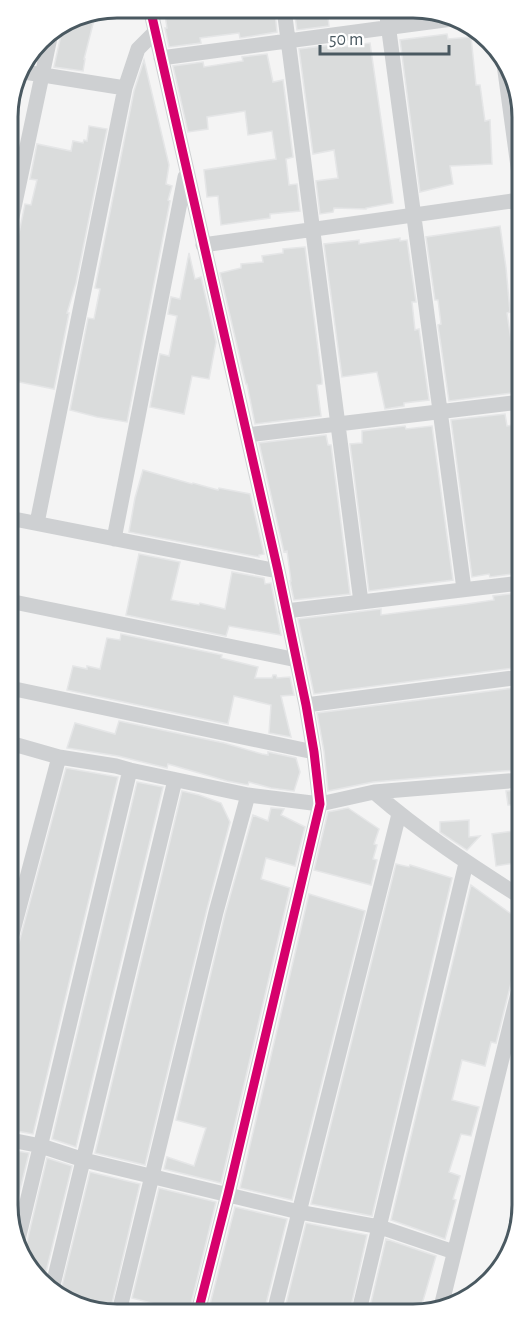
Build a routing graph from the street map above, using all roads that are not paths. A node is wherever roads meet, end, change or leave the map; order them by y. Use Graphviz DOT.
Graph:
graph roads {
  1 [pos="152,18"];
  2 [pos="285,18"];
  3 [pos="387,18"];
  4 [pos="437,21"];
  5 [pos="389,28"];
  6 [pos="155,33"];
  7 [pos="288,41"];
  8 [pos="48,46"];
  9 [pos="161,58"];
  10 [pos="29,73"];
  11 [pos="41,76"];
  12 [pos="507,86"];
  13 [pos="125,88"];
  14 [pos="512,123"];
  15 [pos="186,171"];
  16 [pos="18,188"];
  17 [pos="512,201"];
  18 [pos="414,215"];
  19 [pos="313,229"];
  20 [pos="203,245"];
  21 [pos="512,403"];
  22 [pos="440,412"];
  23 [pos="338,424"];
  24 [pos="247,435"];
  25 [pos="18,520"];
  26 [pos="37,524"];
  27 [pos="114,539"];
  28 [pos="278,571"];
  29 [pos="512,584"];
  30 [pos="464,589"];
  31 [pos="361,602"];
  32 [pos="18,603"];
  33 [pos="286,611"];
  34 [pos="297,660"];
  35 [pos="512,678"];
  36 [pos="18,690"];
  37 [pos="306,705"];
  38 [pos="18,745"];
  39 [pos="314,752"];
  40 [pos="59,757"];
  41 [pos="130,770"];
  42 [pos="175,780"];
  43 [pos="512,781"];
  44 [pos="374,792"];
  45 [pos="248,795"];
  46 [pos="320,804"];
  47 [pos="399,814"];
  48 [pos="466,863"];
  49 [pos="512,891"];
  50 [pos="18,912"];
  51 [pos="512,1017"];
  52 [pos="18,1141"];
  53 [pos="41,1146"];
  54 [pos="84,1160"];
  55 [pos="152,1176"];
  56 [pos="228,1194"];
  57 [pos="298,1212"];
  58 [pos="380,1227"];
  59 [pos="21,1229"];
  60 [pos="454,1252"];
  61 [pos="54,1281"];
  62 [pos="443,1299"];
  63 [pos="121,1304"];
  64 [pos="200,1304"];
  65 [pos="276,1304"];
  66 [pos="360,1304"];
  1 -- 6 [label="street"];
  2 -- 7 [label="street"];
  3 -- 5 [label="street"];
  4 -- 5 [label="street"];
  5 -- 7 [label="street"];
  5 -- 18 [label="street"];
  6 -- 9 [label="street"];
  6 -- 13 [label="street"];
  7 -- 9 [label="street"];
  7 -- 19 [label="street"];
  8 -- 11 [label="street"];
  9 -- 15 [label="street"];
  10 -- 11 [label="street"];
  11 -- 13 [label="street"];
  11 -- 16 [label="street"];
  12 -- 14 [label="street"];
  13 -- 26 [label="street"];
  15 -- 20 [label="street"];
  15 -- 27 [label="street"];
  17 -- 18 [label="street"];
  18 -- 19 [label="street"];
  18 -- 22 [label="street"];
  19 -- 20 [label="street"];
  19 -- 23 [label="street"];
  20 -- 24 [label="street"];
  21 -- 22 [label="street"];
  22 -- 23 [label="street"];
  22 -- 30 [label="street"];
  23 -- 24 [label="street"];
  23 -- 31 [label="street"];
  24 -- 28 [label="street"];
  25 -- 26 [label="street"];
  26 -- 27 [label="street"];
  27 -- 28 [label="street"];
  28 -- 33 [label="street"];
  29 -- 30 [label="street"];
  30 -- 31 [label="street"];
  31 -- 33 [label="street"];
  32 -- 34 [label="street"];
  33 -- 34 [label="street"];
  34 -- 37 [label="street"];
  35 -- 37 [label="street"];
  36 -- 39 [label="street"];
  37 -- 39 [label="street"];
  38 -- 40 [label="street"];
  39 -- 46 [label="street"];
  40 -- 41 [label="street"];
  40 -- 50 [label="street"];
  41 -- 42 [label="street"];
  41 -- 53 [label="street"];
  42 -- 45 [label="street"];
  42 -- 54 [label="street"];
  43 -- 44 [label="street"];
  44 -- 46 [label="street"];
  44 -- 47 [label="street"];
  45 -- 46 [label="street"];
  45 -- 55 [label="street"];
  46 -- 56 [label="street"];
  47 -- 48 [label="street"];
  47 -- 57 [label="street"];
  48 -- 49 [label="street"];
  48 -- 58 [label="street"];
  51 -- 60 [label="street"];
  52 -- 53 [label="street"];
  53 -- 54 [label="street"];
  53 -- 59 [label="street"];
  54 -- 55 [label="street"];
  54 -- 61 [label="street"];
  55 -- 56 [label="street"];
  55 -- 63 [label="street"];
  56 -- 57 [label="street"];
  56 -- 64 [label="street"];
  57 -- 58 [label="street"];
  57 -- 65 [label="street"];
  58 -- 60 [label="street"];
  58 -- 66 [label="street"];
  60 -- 62 [label="street"];
}
